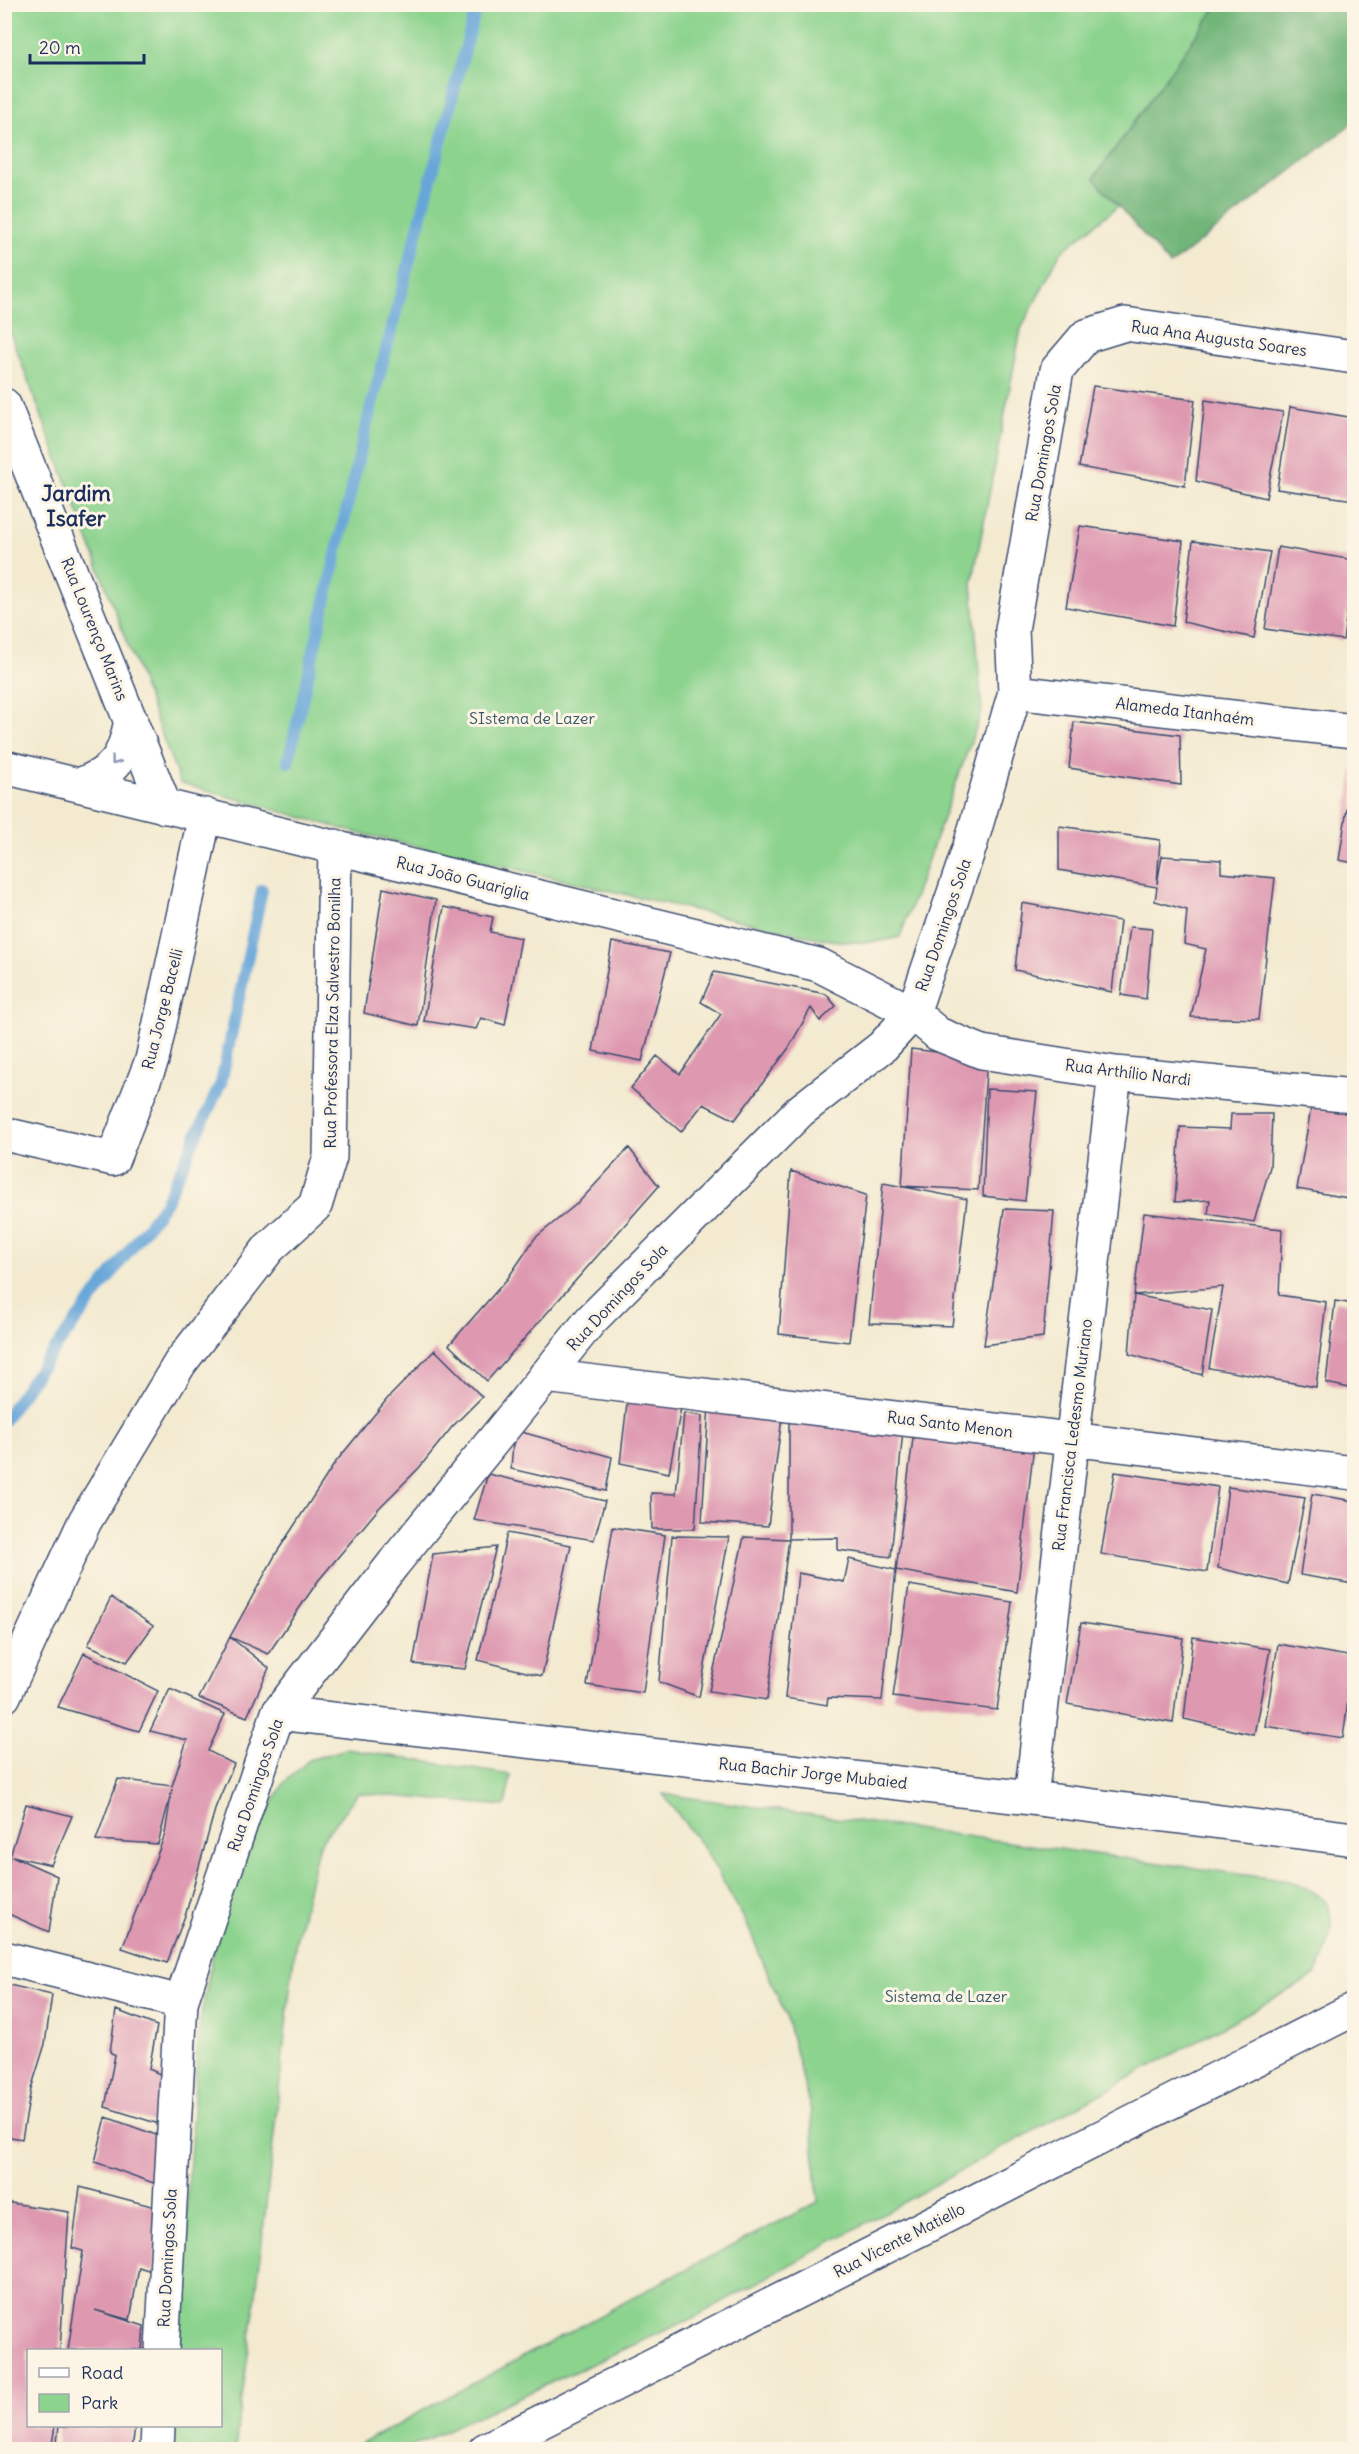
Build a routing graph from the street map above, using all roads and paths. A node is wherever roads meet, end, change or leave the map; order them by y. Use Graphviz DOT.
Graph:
graph roads {
  1 [pos="1086,336"];
  2 [pos="1354,357"];
  3 [pos="4,405"];
  4 [pos="1015,692"];
  5 [pos="131,720"];
  6 [pos="1354,731"];
  7 [pos="4,766"];
  8 [pos="79,785"];
  9 [pos="165,807"];
  10 [pos="205,815"];
  11 [pos="335,846"];
  12 [pos="913,1013"];
  13 [pos="1115,1072"];
  14 [pos="1354,1096"];
  15 [pos="4,1134"];
  16 [pos="545,1376"];
  17 [pos="1071,1439"];
  18 [pos="1354,1473"];
  19 [pos="4,1696"];
  20 [pos="278,1713"];
  21 [pos="1031,1798"];
  22 [pos="1352,1843"];
  23 [pos="4,1958"];
  24 [pos="1354,1988"];
  25 [pos="181,2002"];
  26 [pos="1354,2009"];
  27 [pos="1313,2031"];
  28 [pos="162,2349"];
  29 [pos="158,2427"];
  30 [pos="157,2450"];
  31 [pos="485,2450"];
  1 -- 2 [label="street, Rua Ana Augusta Soares"];
  1 -- 4 [label="street, Rua Domingos Sola"];
  3 -- 5 [label="street, Rua Lourenço Marins"];
  4 -- 6 [label="street, Alameda Itanhaém"];
  4 -- 12 [label="street, Rua Domingos Sola"];
  5 -- 8 [label="street, Rua Lourenço Marins, one-way"];
  5 -- 9 [label="street, Rua Lourenço Marins"];
  7 -- 8 [label="street, Rua João Guariglia"];
  8 -- 9 [label="street, Rua João Guariglia"];
  9 -- 10 [label="street, Rua João Guariglia"];
  10 -- 11 [label="street, Rua João Guariglia"];
  10 -- 15 [label="street, Rua Jorge Bacelli"];
  11 -- 12 [label="street, Rua João Guariglia"];
  11 -- 19 [label="street, Rua Professora Elza Salvestro Bonilha"];
  12 -- 13 [label="street, Rua Arthílio Nardi"];
  12 -- 16 [label="street, Rua Domingos Sola"];
  13 -- 14 [label="street, Rua Arthílio Nardi"];
  13 -- 17 [label="street, Rua Francisca Ledesmo Muriano"];
  16 -- 17 [label="street, Rua Santo Menon"];
  16 -- 20 [label="street, Rua Domingos Sola"];
  17 -- 18 [label="street, Rua Santo Menon"];
  17 -- 21 [label="street, Rua Francisca Ledesmo Muriano"];
  20 -- 21 [label="street, Rua Bachir Jorge Mubaied"];
  20 -- 25 [label="street, Rua Domingos Sola"];
  21 -- 22 [label="street, Rua Bachir Jorge Mubaied"];
  23 -- 25 [label="street"];
  24 -- 27 [label="street, Rua Vicente Matiello"];
  25 -- 28 [label="street, Rua Domingos Sola"];
  26 -- 27 [label="street, Rua Vicente Matiello"];
  27 -- 31 [label="street, Rua Vicente Matiello"];
  29 -- 30 [label="street"];
}
